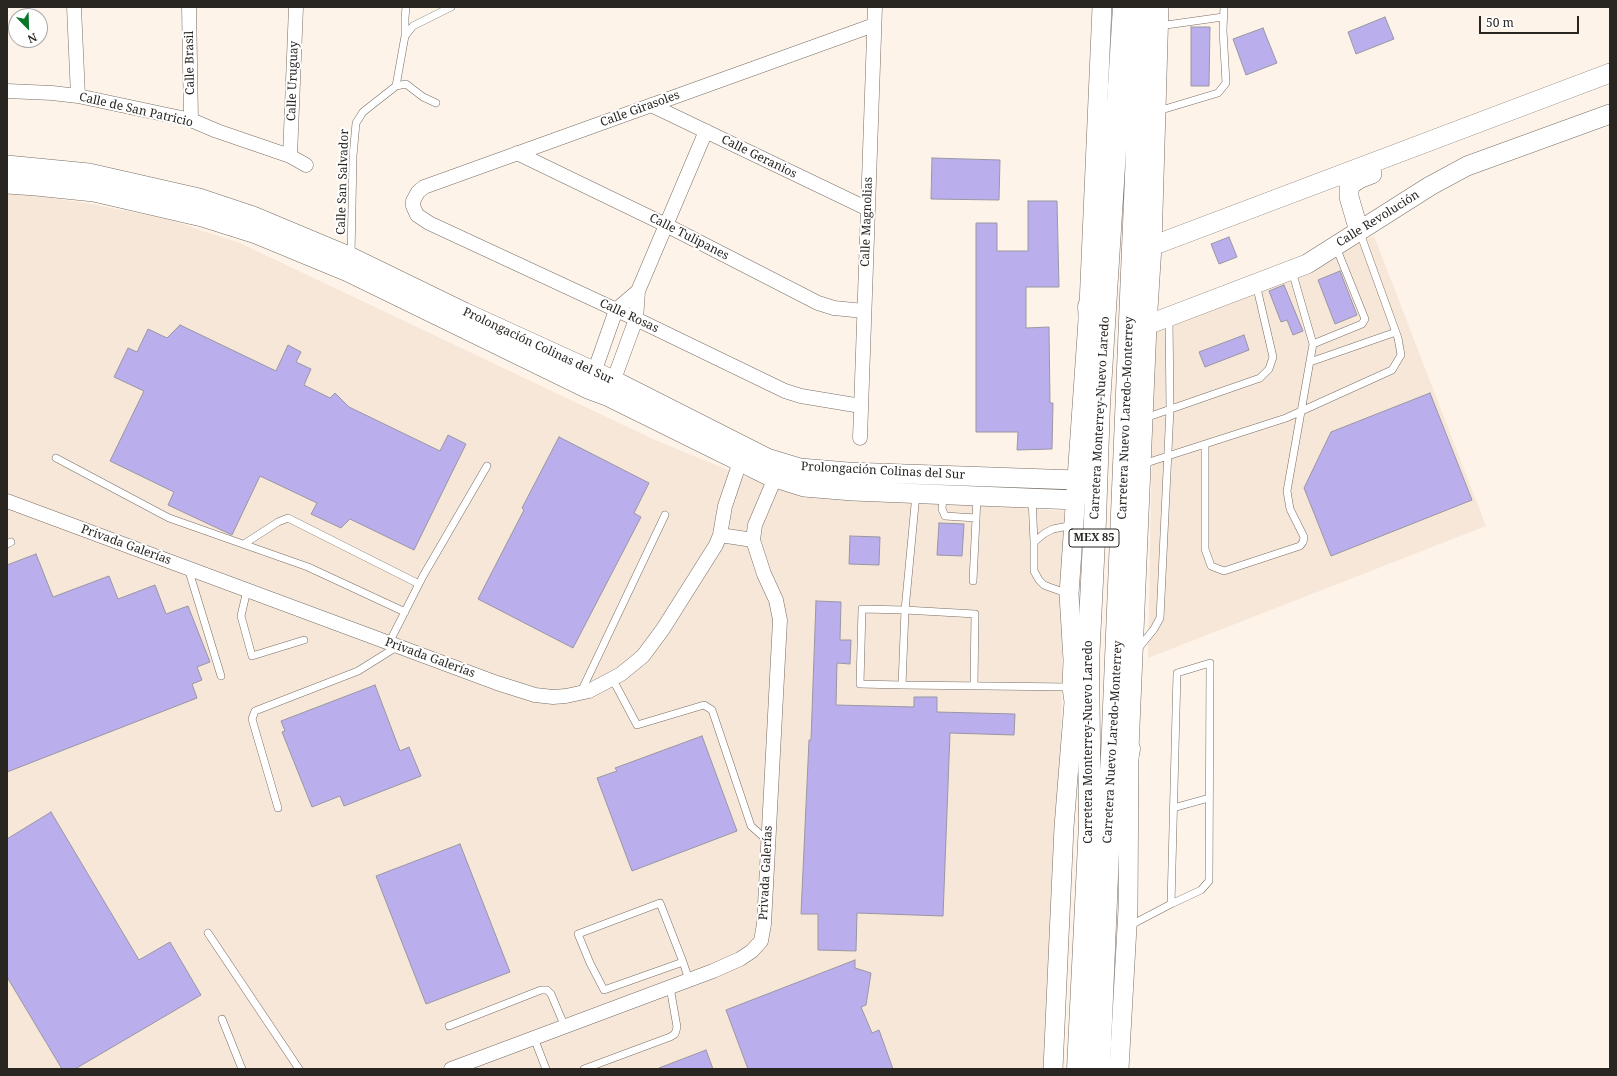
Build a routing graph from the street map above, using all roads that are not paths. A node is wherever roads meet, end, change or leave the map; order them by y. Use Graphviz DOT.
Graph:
graph roads {
  1 [pos="74,7"];
  2 [pos="189,7"];
  3 [pos="296,7"];
  4 [pos="406,7"];
  5 [pos="451,7"];
  6 [pos="875,7"];
  7 [pos="1102,7"];
  8 [pos="1124,7"];
  9 [pos="1143,7"];
  10 [pos="1159,7"];
  11 [pos="1224,7"];
  12 [pos="1224,17"];
  13 [pos="874,25"];
  14 [pos="1159,26"];
  15 [pos="405,36"];
  16 [pos="1610,73"];
  17 [pos="396,86"];
  18 [pos="7,91"];
  19 [pos="78,96"];
  20 [pos="436,103"];
  21 [pos="651,105"];
  22 [pos="1156,112"];
  23 [pos="1610,114"];
  24 [pos="190,120"];
  25 [pos="706,131"];
  26 [pos="518,153"];
  27 [pos="290,156"];
  28 [pos="1389,157"];
  29 [pos="7,165"];
  30 [pos="306,165"];
  31 [pos="7,184"];
  32 [pos="413,201"];
  33 [pos="868,209"];
  34 [pos="666,225"];
  35 [pos="1359,231"];
  36 [pos="1152,246"];
  37 [pos="1335,246"];
  38 [pos="350,264"];
  39 [pos="1291,270"];
  40 [pos="1256,283"];
  41 [pos="638,291"];
  42 [pos="1089,306"];
  43 [pos="616,310"];
  44 [pos="864,311"];
  45 [pos="1169,316"];
  46 [pos="636,319"];
  47 [pos="1147,325"];
  48 [pos="1396,332"];
  49 [pos="1313,344"];
  50 [pos="1310,362"];
  51 [pos="591,381"];
  52 [pos="610,388"];
  53 [pos="1099,404"];
  54 [pos="861,406"];
  55 [pos="1170,409"];
  56 [pos="1302,412"];
  57 [pos="1143,419"];
  58 [pos="860,438"];
  59 [pos="1205,444"];
  60 [pos="743,454"];
  61 [pos="1167,456"];
  62 [pos="56,458"];
  63 [pos="1141,464"];
  64 [pos="487,466"];
  65 [pos="776,470"];
  66 [pos="1076,480"];
  67 [pos="917,484"];
  68 [pos="944,485"];
  69 [pos="977,486"];
  70 [pos="1032,498"];
  71 [pos="1076,500"];
  72 [pos="7,501"];
  73 [pos="664,515"];
  74 [pos="976,518"];
  75 [pos="1095,520"];
  76 [pos="1073,525"];
  77 [pos="720,535"];
  78 [pos="753,540"];
  79 [pos="1034,542"];
  80 [pos="244,544"];
  81 [pos="188,568"];
  82 [pos="973,581"];
  83 [pos="419,584"];
  84 [pos="247,590"];
  85 [pos="1069,594"];
  86 [pos="905,610"];
  87 [pos="405,612"];
  88 [pos="304,640"];
  89 [pos="394,645"];
  90 [pos="1133,655"];
  91 [pos="1073,660"];
  92 [pos="221,676"];
  93 [pos="613,680"];
  94 [pos="902,685"];
  95 [pos="974,685"];
  96 [pos="1078,692"];
  97 [pos="580,694"];
  98 [pos="1129,749"];
  99 [pos="1209,798"];
  100 [pos="278,808"];
  101 [pos="1173,808"];
  102 [pos="768,841"];
  103 [pos="1107,863"];
  104 [pos="1171,904"];
  105 [pos="1126,927"];
  106 [pos="208,933"];
  107 [pos="683,962"];
  108 [pos="690,980"];
  109 [pos="670,987"];
  110 [pos="222,1019"];
  111 [pos="449,1026"];
  112 [pos="565,1026"];
  113 [pos="534,1038"];
  114 [pos="242,1069"];
  115 [pos="299,1069"];
  116 [pos="451,1069"];
  117 [pos="546,1069"];
  118 [pos="584,1069"];
  119 [pos="1053,1069"];
  120 [pos="1078,1069"];
  121 [pos="1099,1069"];
  122 [pos="1119,1069"];
  1 -- 19 [label="street"];
  2 -- 24 [label="street, Calle Brasil"];
  3 -- 27 [label="street, Calle Uruguay"];
  4 -- 15 [label="lane"];
  5 -- 15 [label="lane"];
  6 -- 13 [label="street, Calle Magnolias"];
  7 -- 42 [label="street"];
  8 -- 53 [label="highway, Carretera Monterrey-Nuevo Laredo / MEX 85"];
  9 -- 103 [label="highway, Carretera Nuevo Laredo-Monterrey / MEX 85"];
  10 -- 14 [label="street"];
  11 -- 12 [label="lane"];
  12 -- 14 [label="lane"];
  12 -- 22 [label="lane"];
  13 -- 21 [label="street, Calle Girasoles"];
  13 -- 33 [label="street, Calle Magnolias"];
  14 -- 22 [label="street"];
  15 -- 17 [label="lane"];
  16 -- 28 [label="street"];
  17 -- 20 [label="lane"];
  17 -- 38 [label="lane, Calle San Salvador"];
  18 -- 19 [label="street, Calle de San Patricio"];
  19 -- 24 [label="street, Calle de San Patricio"];
  21 -- 25 [label="street, Calle Geranios"];
  21 -- 26 [label="street, Calle Girasoles"];
  22 -- 36 [label="street"];
  23 -- 35 [label="street, Calle Revolución"];
  24 -- 27 [label="street, Calle de San Patricio"];
  25 -- 33 [label="street, Calle Geranios"];
  25 -- 34 [label="street"];
  26 -- 32 [label="street, Calle Girasoles"];
  26 -- 34 [label="street, Calle Tulipanes"];
  27 -- 30 [label="street, Calle de San Patricio"];
  28 -- 35 [label="street"];
  28 -- 36 [label="street"];
  29 -- 38 [label="street, Prolongación Colinas del Sur"];
  31 -- 38 [label="street, Prolongación Colinas del Sur"];
  32 -- 43 [label="street, Calle Rosas"];
  33 -- 44 [label="street, Calle Magnolias"];
  34 -- 41 [label="street"];
  34 -- 44 [label="street, Calle Tulipanes"];
  35 -- 37 [label="street, Calle Revolución"];
  35 -- 48 [label="lane"];
  36 -- 47 [label="street"];
  37 -- 39 [label="street, Calle Revolución"];
  37 -- 49 [label="lane"];
  38 -- 51 [label="street, Prolongación Colinas del Sur"];
  39 -- 40 [label="street, Calle Revolución"];
  39 -- 49 [label="lane"];
  40 -- 45 [label="street, Calle Revolución"];
  40 -- 55 [label="lane"];
  41 -- 43 [label="street"];
  41 -- 46 [label="street"];
  42 -- 53 [label="highway"];
  42 -- 66 [label="street"];
  43 -- 46 [label="street, Calle Rosas"];
  43 -- 51 [label="street"];
  44 -- 54 [label="street, Calle Magnolias"];
  45 -- 47 [label="street, Calle Revolución"];
  45 -- 55 [label="lane"];
  46 -- 52 [label="street"];
  46 -- 54 [label="street, Calle Rosas"];
  47 -- 57 [label="street"];
  48 -- 50 [label="lane"];
  48 -- 56 [label="lane"];
  49 -- 50 [label="lane"];
  50 -- 56 [label="lane"];
  51 -- 52 [label="street, Prolongación Colinas del Sur"];
  52 -- 60 [label="street, Prolongación Colinas del Sur"];
  53 -- 75 [label="highway, Carretera Monterrey-Nuevo Laredo / MEX 85"];
  54 -- 58 [label="street, Calle Magnolias"];
  55 -- 57 [label="lane"];
  55 -- 61 [label="lane"];
  56 -- 59 [label="lane"];
  56 -- 59 [label="lane"];
  57 -- 63 [label="street"];
  59 -- 61 [label="lane"];
  60 -- 65 [label="street, Prolongación Colinas del Sur"];
  60 -- 77 [label="street, Privada Galerías"];
  61 -- 63 [label="lane"];
  61 -- 90 [label="lane"];
  62 -- 80 [label="lane"];
  63 -- 90 [label="street"];
  64 -- 83 [label="lane"];
  65 -- 67 [label="street, Prolongación Colinas del Sur"];
  65 -- 78 [label="street, Privada Galerías"];
  66 -- 69 [label="street, Prolongación Colinas del Sur"];
  66 -- 71 [label="street"];
  67 -- 68 [label="street, Prolongación Colinas del Sur"];
  67 -- 86 [label="lane"];
  68 -- 69 [label="street, Prolongación Colinas del Sur"];
  68 -- 74 [label="lane"];
  69 -- 70 [label="street, Prolongación Colinas del Sur"];
  69 -- 74 [label="lane"];
  70 -- 71 [label="street, Prolongación Colinas del Sur"];
  70 -- 79 [label="lane"];
  71 -- 76 [label="street"];
  72 -- 81 [label="street, Privada Galerías"];
  73 -- 97 [label="lane"];
  74 -- 82 [label="lane"];
  75 -- 91 [label="highway"];
  75 -- 96 [label="highway, Carretera Monterrey-Nuevo Laredo / MEX 85"];
  76 -- 79 [label="lane"];
  76 -- 85 [label="street"];
  77 -- 78 [label="street"];
  77 -- 93 [label="street, Privada Galerías"];
  78 -- 102 [label="street, Privada Galerías"];
  79 -- 85 [label="lane"];
  80 -- 83 [label="lane"];
  80 -- 87 [label="lane"];
  81 -- 84 [label="street, Privada Galerías"];
  81 -- 92 [label="lane"];
  83 -- 87 [label="lane"];
  84 -- 88 [label="lane"];
  84 -- 89 [label="street, Privada Galerías"];
  85 -- 91 [label="street"];
  86 -- 94 [label="lane"];
  86 -- 94 [label="lane"];
  86 -- 95 [label="lane"];
  87 -- 89 [label="lane"];
  89 -- 97 [label="street, Privada Galerías"];
  89 -- 100 [label="lane"];
  90 -- 98 [label="street"];
  91 -- 96 [label="street"];
  93 -- 97 [label="street, Privada Galerías"];
  93 -- 102 [label="lane"];
  94 -- 95 [label="lane"];
  95 -- 96 [label="lane"];
  96 -- 119 [label="street"];
  96 -- 120 [label="highway, Carretera Monterrey-Nuevo Laredo / MEX 85"];
  98 -- 103 [label="highway"];
  98 -- 105 [label="street"];
  99 -- 101 [label="lane"];
  99 -- 101 [label="lane"];
  99 -- 104 [label="lane"];
  101 -- 104 [label="lane"];
  102 -- 108 [label="street, Privada Galerías"];
  103 -- 121 [label="highway, Carretera Nuevo Laredo-Monterrey / MEX 85"];
  104 -- 105 [label="lane"];
  105 -- 122 [label="street"];
  106 -- 115 [label="lane"];
  107 -- 107 [label="lane"];
  107 -- 108 [label="lane"];
  108 -- 109 [label="street, Privada Galerías"];
  109 -- 112 [label="street, Privada Galerías"];
  109 -- 118 [label="lane"];
  110 -- 114 [label="lane"];
  111 -- 112 [label="lane"];
  112 -- 113 [label="street, Privada Galerías"];
  113 -- 116 [label="street, Privada Galerías"];
  113 -- 117 [label="lane"];
}
